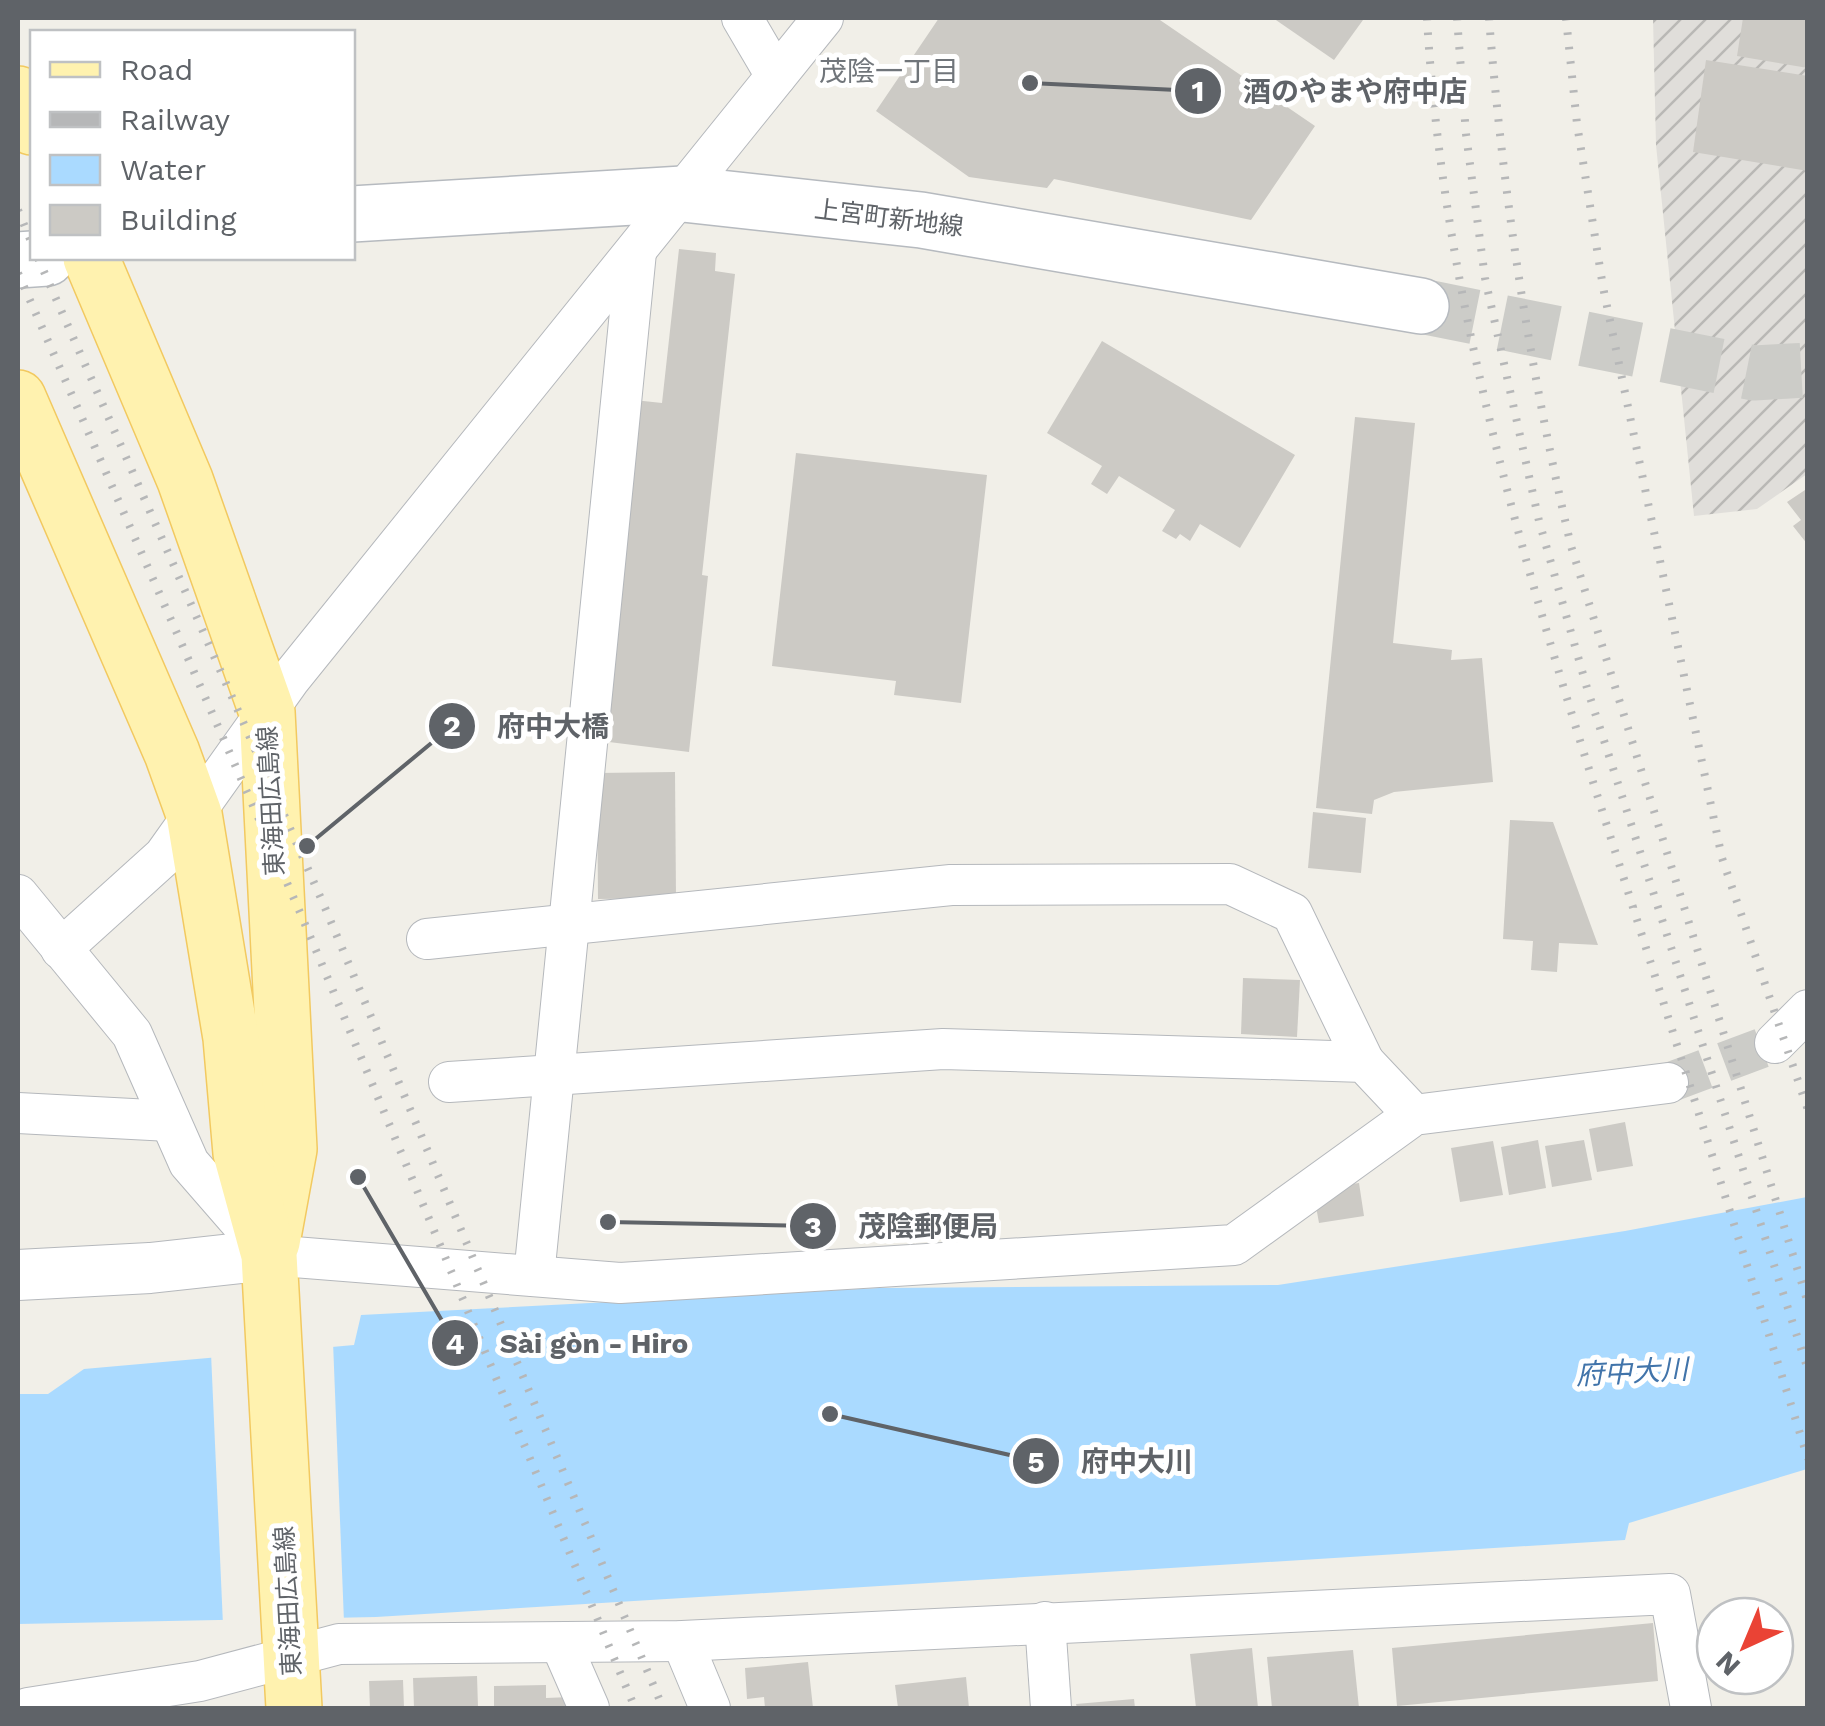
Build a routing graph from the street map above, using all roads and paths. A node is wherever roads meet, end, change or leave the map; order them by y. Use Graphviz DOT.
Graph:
graph roads {
  1 [pos="742,18"];
  2 [pos="823,18"];
  3 [pos="776,76"];
  4 [pos="18,94"];
  5 [pos="30,122"];
  6 [pos="683,194"];
  7 [pos="355,214"];
  8 [pos="636,252"];
  9 [pos="92,260"];
  10 [pos="1420,306"];
  11 [pos="18,398"];
  12 [pos="267,712"];
  13 [pos="194,814"];
  14 [pos="18,896"];
  15 [pos="570,926"];
  16 [pos="427,939"];
  17 [pos="62,949"];
  18 [pos="1808,1010"];
  19 [pos="1774,1043"];
  20 [pos="1364,1062"];
  21 [pos="555,1074"];
  22 [pos="449,1082"];
  23 [pos="1668,1083"];
  24 [pos="18,1113"];
  25 [pos="1414,1115"];
  26 [pos="170,1120"];
  27 [pos="270,1255"];
  28 [pos="18,1275"];
  29 [pos="534,1276"];
  30 [pos="1045,1622"];
  31 [pos="682,1641"];
  32 [pos="561,1644"];
  33 [pos="290,1665"];
  34 [pos="28,1708"];
  35 [pos="589,1708"];
  36 [pos="710,1708"];
  37 [pos="1051,1708"];
  38 [pos="1691,1708"];
  1 -- 3 [label="street"];
  2 -- 3 [label="street"];
  3 -- 6 [label="street"];
  4 -- 5 [label="main road"];
  6 -- 7 [label="main road, 上宮町新地線"];
  6 -- 8 [label="street"];
  6 -- 10 [label="main road, 上宮町新地線"];
  8 -- 12 [label="street"];
  8 -- 15 [label="street"];
  9 -- 12 [label="main road, 東海田広島線"];
  11 -- 13 [label="main road, 東海田広島線"];
  12 -- 13 [label="street"];
  12 -- 27 [label="main road, 東海田広島線"];
  13 -- 17 [label="street"];
  13 -- 27 [label="main road, 東海田広島線"];
  14 -- 17 [label="street"];
  15 -- 16 [label="street"];
  15 -- 20 [label="street"];
  15 -- 21 [label="street"];
  17 -- 26 [label="street"];
  18 -- 19 [label="street"];
  20 -- 21 [label="street"];
  20 -- 25 [label="street"];
  21 -- 22 [label="street"];
  21 -- 29 [label="street"];
  23 -- 25 [label="street"];
  24 -- 26 [label="street"];
  25 -- 29 [label="street"];
  26 -- 27 [label="street"];
  27 -- 28 [label="street"];
  27 -- 29 [label="street"];
  27 -- 33 [label="main road, 東海田広島線"];
  30 -- 31 [label="street"];
  30 -- 37 [label="street"];
  30 -- 38 [label="street"];
  31 -- 32 [label="street"];
  31 -- 36 [label="street"];
  32 -- 33 [label="street"];
  32 -- 35 [label="street"];
  33 -- 34 [label="street"];
}
